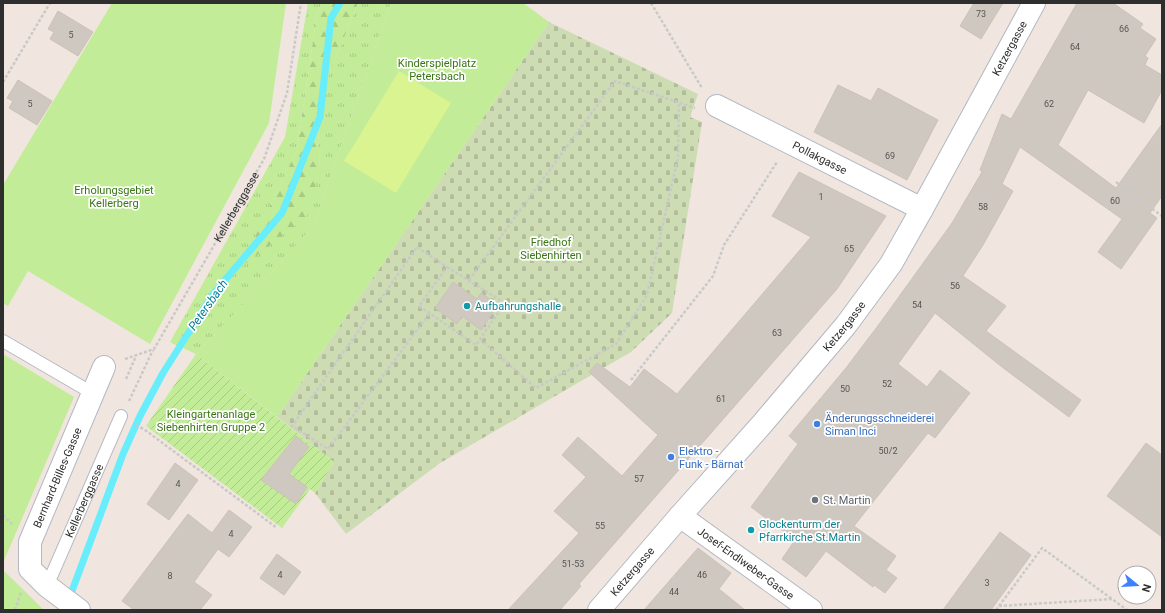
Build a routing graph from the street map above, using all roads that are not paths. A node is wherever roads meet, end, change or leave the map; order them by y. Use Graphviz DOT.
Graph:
graph roads {
  1 [pos="1034,3"];
  2 [pos="717,106"];
  3 [pos="922,209"];
  4 [pos="3,341"];
  5 [pos="104,367"];
  6 [pos="94,394"];
  7 [pos="121,416"];
  8 [pos="680,516"];
  9 [pos="47,586"];
  10 [pos="79,610"];
  11 [pos="599,610"];
  12 [pos="811,610"];
  1 -- 3 [label="main road, Ketzergasse"];
  2 -- 3 [label="main road, Pollakgasse"];
  3 -- 8 [label="main road, Ketzergasse"];
  4 -- 6 [label="lane"];
  5 -- 6 [label="main road, Bernhard-Billes-Gasse"];
  6 -- 9 [label="main road, Bernhard-Billes-Gasse"];
  7 -- 9 [label="lane, Kellerberggasse"];
  8 -- 11 [label="main road, Ketzergasse"];
  8 -- 12 [label="main road, Josef-Endlweber-Gasse"];
  9 -- 10 [label="main road, Bernhard-Billes-Gasse"];
}
